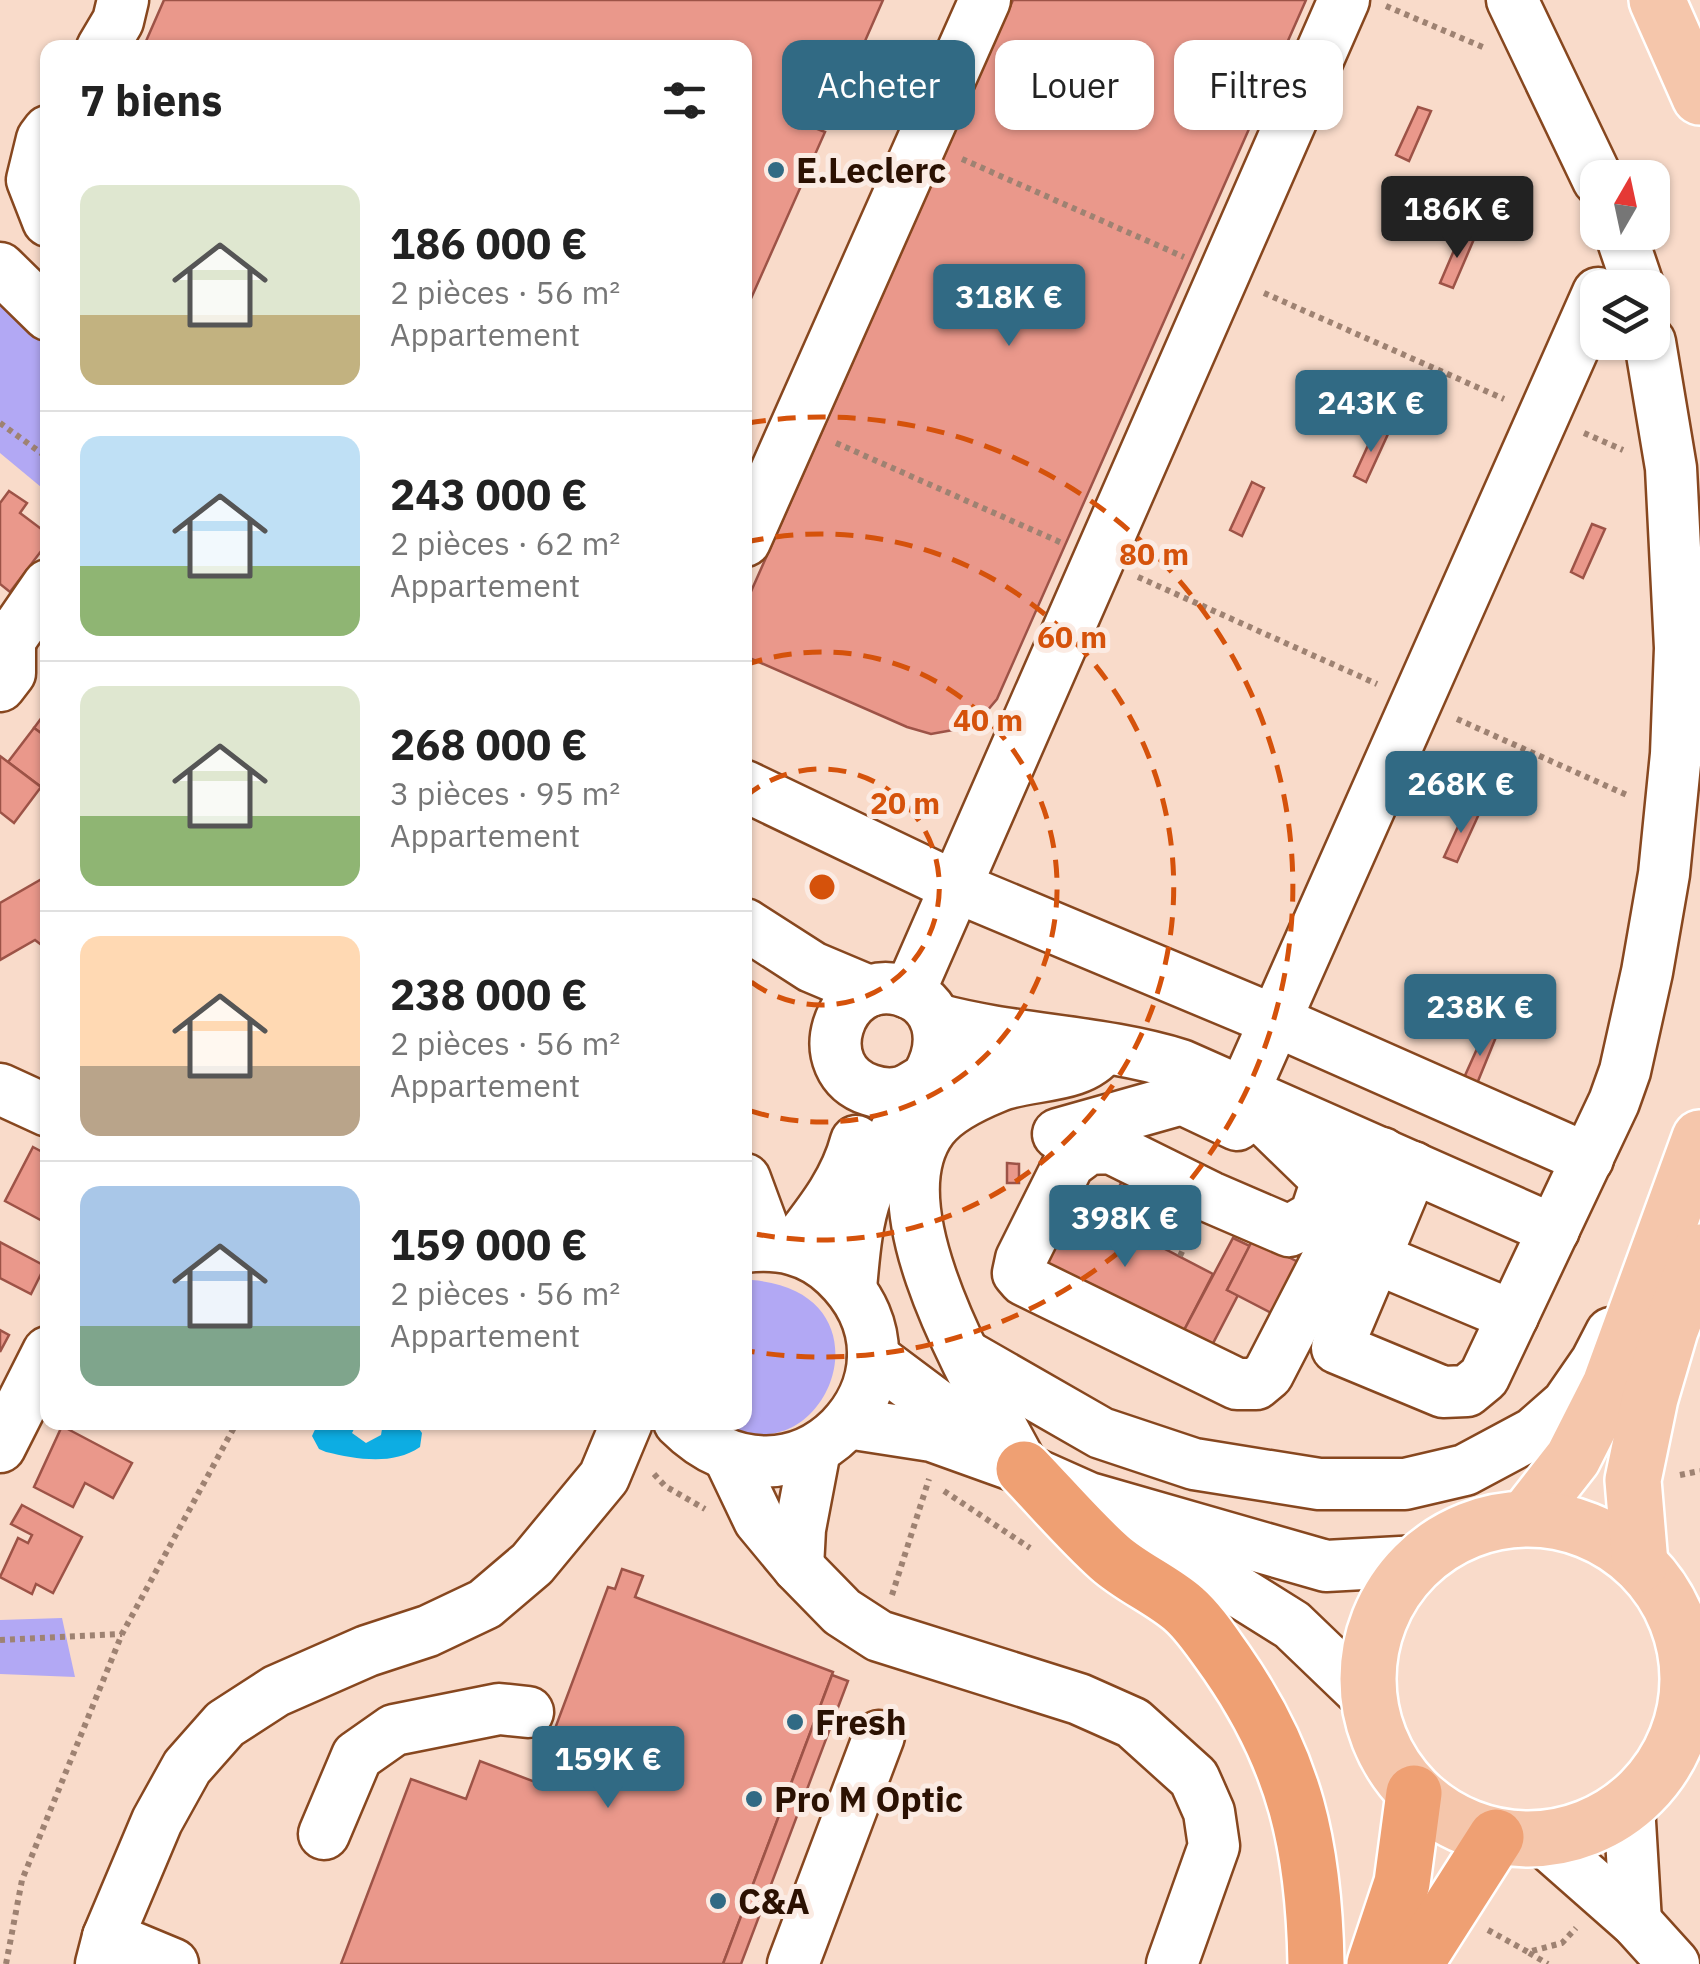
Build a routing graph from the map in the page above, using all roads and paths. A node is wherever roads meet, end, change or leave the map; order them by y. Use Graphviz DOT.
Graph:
graph roads {
  1 [pos="123,0"];
  2 [pos="985,0"];
  3 [pos="1344,0"];
  4 [pos="1370,0"];
  5 [pos="1512,0"];
  6 [pos="1657,0"];
  7 [pos="107,40"];
  8 [pos="1546,73"];
  9 [pos="1698,85"];
  10 [pos="922,141"];
  11 [pos="40,147"];
  12 [pos="1588,160"];
  13 [pos="40,201"];
  14 [pos="0,268"];
  15 [pos="1222,274"];
  16 [pos="40,307"];
  17 [pos="1580,344"];
  18 [pos="1653,360"];
  19 [pos="1543,416"];
  20 [pos="0,423"];
  21 [pos="795,425"];
  22 [pos="40,452"];
  23 [pos="1671,468"];
  24 [pos="752,525"];
  25 [pos="1097,559"];
  26 [pos="40,597"];
  27 [pos="3,654"];
  28 [pos="1416,701"];
  29 [pos="752,789"];
  30 [pos="1671,815"];
  31 [pos="956,888"];
  32 [pos="752,928"];
  33 [pos="905,1001"];
  34 [pos="1276,1021"];
  35 [pos="1040,1040"];
  36 [pos="1104,1046"];
  37 [pos="919,1082"];
  38 [pos="859,1086"];
  39 [pos="0,1089"];
  40 [pos="1244,1091"];
  41 [pos="40,1107"];
  42 [pos="1058,1134"];
  43 [pos="1700,1138"];
  44 [pos="1300,1154"];
  45 [pos="1588,1159"];
  46 [pos="1398,1160"];
  47 [pos="752,1199"];
  48 [pos="1554,1230"];
  49 [pos="1686,1234"];
  50 [pos="769,1247"];
  51 [pos="1376,1258"];
  52 [pos="850,1288"];
  53 [pos="1513,1316"];
  54 [pos="965,1355"];
  55 [pos="873,1357"];
  56 [pos="40,1368"];
  57 [pos="233,1430"];
  58 [pos="832,1437"];
  59 [pos="701,1440"];
  60 [pos="0,1447"];
  61 [pos="624,1453"];
  62 [pos="1024,1469"];
  63 [pos="917,1470"];
  64 [pos="1090,1498"];
  65 [pos="1526,1518"];
  66 [pos="759,1520"];
  67 [pos="1042,1556"];
  68 [pos="1418,1561"];
  69 [pos="1640,1564"];
  70 [pos="798,1567"];
  71 [pos="122,1634"];
  72 [pos="0,1640"];
  73 [pos="367,1651"];
  74 [pos="1694,1656"];
  75 [pos="1368,1696"];
  76 [pos="528,1712"];
  77 [pos="394,1730"];
  78 [pos="878,1736"];
  79 [pos="1662,1784"];
  80 [pos="1414,1793"];
  81 [pos="324,1834"];
  82 [pos="1519,1839"];
  83 [pos="1582,1921"];
  84 [pos="1474,1922"];
  85 [pos="1651,1948"];
  86 [pos="105,1950"];
  87 [pos="1528,1952"];
  88 [pos="6,1964"];
  89 [pos="173,1964"];
  90 [pos="793,1964"];
  91 [pos="1172,1964"];
  92 [pos="1316,1964"];
  93 [pos="1375,1964"];
  94 [pos="1415,1964"];
  95 [pos="1548,1964"];
  1 -- 7 [label="street"];
  2 -- 10 [label="street"];
  3 -- 15 [label="street"];
  4 -- 8 [label="path"];
  5 -- 8 [label="street"];
  6 -- 9 [label="main road"];
  8 -- 12 [label="street"];
  10 -- 15 [label="path"];
  10 -- 21 [label="street"];
  11 -- 13 [label="street"];
  14 -- 16 [label="street"];
  15 -- 19 [label="path"];
  15 -- 25 [label="street"];
  17 -- 19 [label="street"];
  18 -- 23 [label="street"];
  19 -- 23 [label="path"];
  19 -- 28 [label="street"];
  20 -- 22 [label="path"];
  21 -- 24 [label="street"];
  21 -- 25 [label="path"];
  23 -- 30 [label="street"];
  25 -- 28 [label="path"];
  25 -- 31 [label="street"];
  26 -- 27 [label="street"];
  28 -- 30 [label="path"];
  28 -- 34 [label="street"];
  29 -- 31 [label="street"];
  30 -- 45 [label="street"];
  31 -- 33 [label="street"];
  31 -- 34 [label="street"];
  32 -- 33 [label="street"];
  33 -- 35 [label="street"];
  33 -- 37 [label="street"];
  33 -- 38 [label="street"];
  34 -- 40 [label="street"];
  34 -- 45 [label="street"];
  35 -- 36 [label="street"];
  35 -- 37 [label="street"];
  36 -- 40 [label="street"];
  36 -- 54 [label="street"];
  37 -- 38 [label="street"];
  37 -- 52 [label="street"];
  38 -- 50 [label="street"];
  39 -- 41 [label="street"];
  40 -- 44 [label="street"];
  40 -- 46 [label="street"];
  42 -- 44 [label="street"];
  43 -- 49 [label="main road"];
  44 -- 46 [label="street"];
  45 -- 48 [label="street"];
  46 -- 48 [label="street"];
  46 -- 51 [label="street"];
  47 -- 50 [label="street"];
  48 -- 53 [label="street"];
  49 -- 54 [label="street"];
  49 -- 65 [label="main road"];
  49 -- 69 [label="main road"];
  50 -- 52 [label="street"];
  51 -- 53 [label="street"];
  51 -- 53 [label="street"];
  52 -- 55 [label="street"];
  54 -- 62 [label="street"];
  55 -- 58 [label="street"];
  55 -- 62 [label="street"];
  56 -- 60 [label="street"];
  57 -- 71 [label="path"];
  58 -- 59 [label="street"];
  58 -- 62 [label="street"];
  58 -- 70 [label="street"];
  59 -- 61 [label="street"];
  59 -- 66 [label="street"];
  61 -- 66 [label="path"];
  61 -- 73 [label="street"];
  62 -- 64 [label="street"];
  62 -- 92 [label="highway"];
  63 -- 67 [label="path"];
  64 -- 68 [label="street"];
  64 -- 75 [label="street"];
  65 -- 68 [label="main road"];
  65 -- 69 [label="main road"];
  66 -- 70 [label="street"];
  68 -- 75 [label="main road"];
  69 -- 74 [label="main road"];
  70 -- 91 [label="street"];
  71 -- 72 [label="path"];
  71 -- 88 [label="path"];
  73 -- 77 [label="street"];
  73 -- 86 [label="street"];
  74 -- 79 [label="main road"];
  75 -- 80 [label="main road"];
  76 -- 77 [label="street"];
  77 -- 81 [label="street"];
  78 -- 90 [label="street"];
  79 -- 82 [label="main road"];
  79 -- 85 [label="street"];
  80 -- 82 [label="main road"];
  80 -- 93 [label="highway"];
  82 -- 85 [label="street"];
  82 -- 94 [label="highway"];
  83 -- 87 [label="path"];
  84 -- 87 [label="path"];
  86 -- 89 [label="street"];
  87 -- 95 [label="path"];
}
